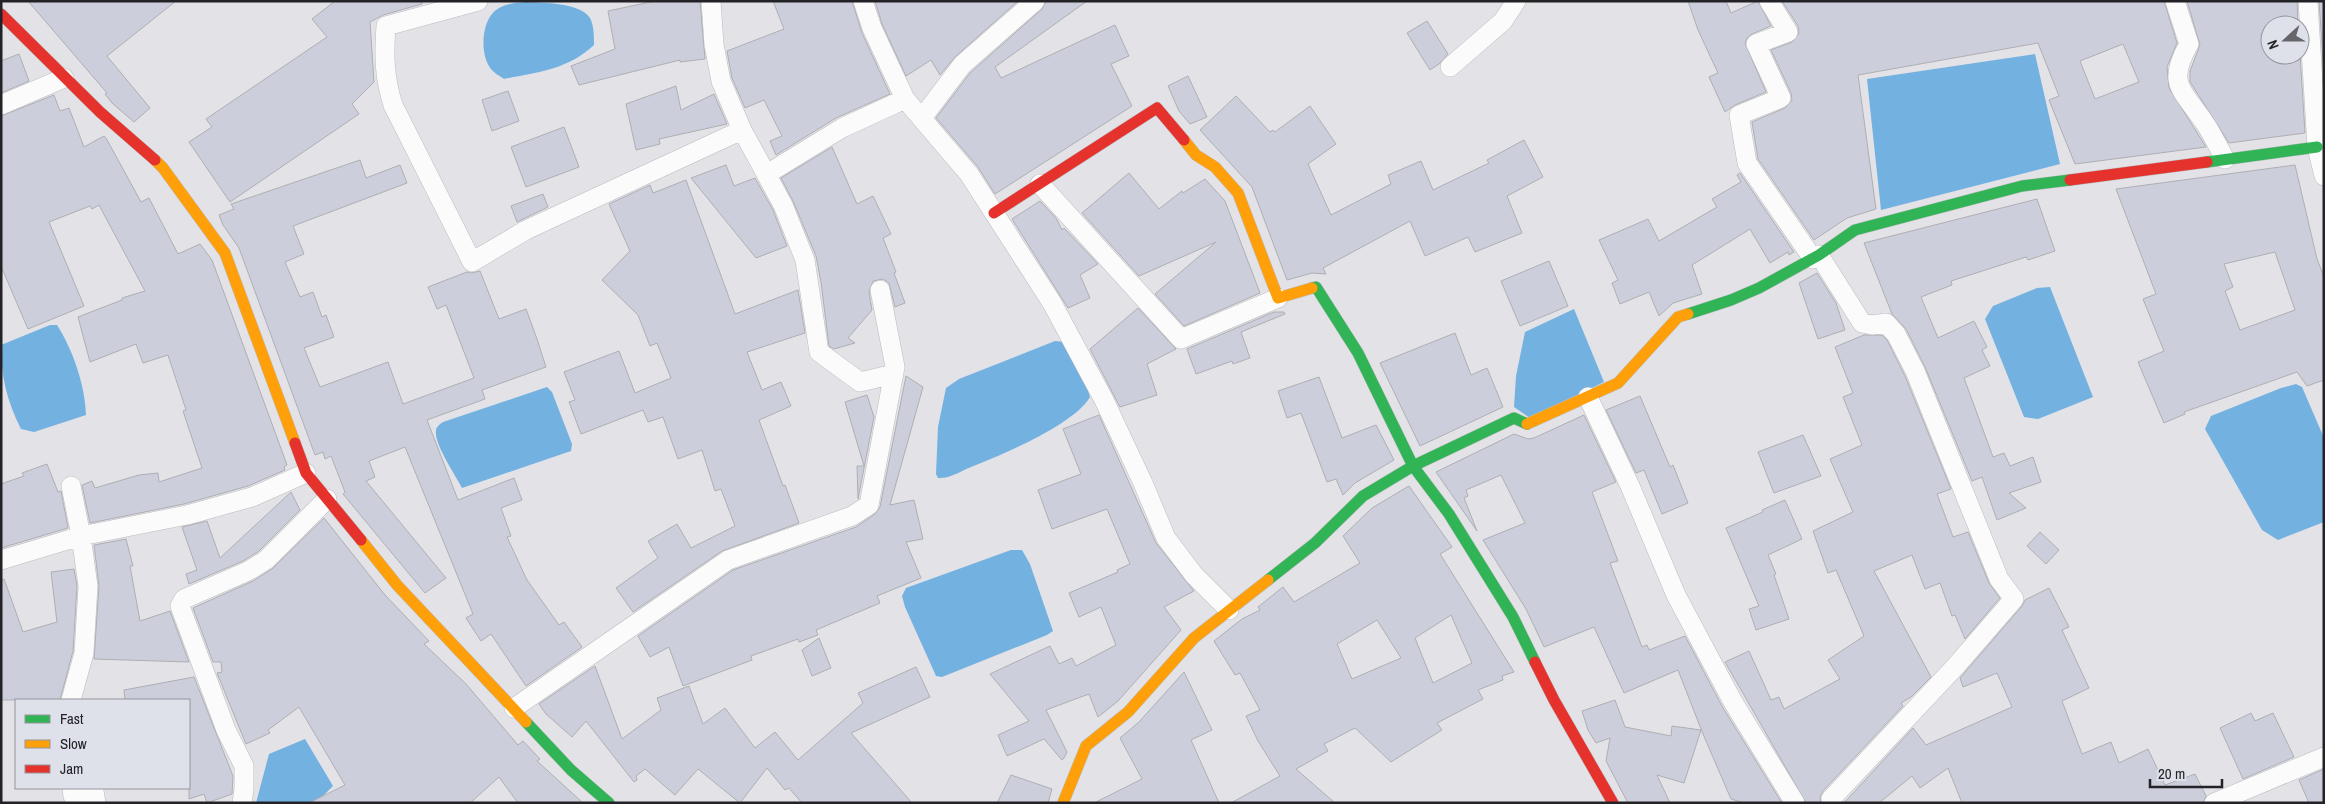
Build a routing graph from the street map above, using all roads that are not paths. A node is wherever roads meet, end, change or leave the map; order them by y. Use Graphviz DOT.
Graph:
graph roads {
  1 [pos="478,1"];
  2 [pos="710,1"];
  3 [pos="863,1"];
  4 [pos="1035,1"];
  5 [pos="1516,1"];
  6 [pos="1770,1"];
  7 [pos="2175,1"];
  8 [pos="2308,1"];
  9 [pos="1,14"];
  10 [pos="1450,67"];
  11 [pos="64,78"];
  12 [pos="905,99"];
  13 [pos="1,105"];
  14 [pos="922,118"];
  15 [pos="742,130"];
  16 [pos="2317,147"];
  17 [pos="2225,159"];
  18 [pos="767,174"];
  19 [pos="2324,176"];
  20 [pos="1040,184"];
  21 [pos="994,213"];
  22 [pos="1816,257"];
  23 [pos="880,290"];
  24 [pos="1278,298"];
  25 [pos="894,374"];
  26 [pos="1588,397"];
  27 [pos="1413,466"];
  28 [pos="306,474"];
  29 [pos="71,486"];
  30 [pos="327,499"];
  31 [pos="81,536"];
  32 [pos="1,560"];
  33 [pos="1229,610"];
  34 [pos="71,699"];
  35 [pos="514,708"];
  36 [pos="2324,756"];
  37 [pos="72,789"];
  38 [pos="96,803"];
  39 [pos="242,803"];
  40 [pos="608,803"];
  41 [pos="1063,803"];
  42 [pos="1613,803"];
  43 [pos="1795,803"];
  44 [pos="1834,803"];
  45 [pos="2214,803"];
  1 -- 15 [label="street"];
  2 -- 15 [label="street"];
  3 -- 12 [label="street"];
  4 -- 14 [label="street"];
  5 -- 10 [label="street"];
  6 -- 22 [label="street"];
  7 -- 17 [label="street"];
  8 -- 16 [label="street"];
  9 -- 11 [label="street"];
  11 -- 13 [label="street"];
  11 -- 28 [label="street"];
  12 -- 14 [label="street"];
  12 -- 18 [label="street"];
  14 -- 21 [label="street"];
  15 -- 18 [label="street"];
  16 -- 17 [label="street"];
  16 -- 19 [label="street"];
  17 -- 22 [label="street"];
  18 -- 25 [label="street"];
  20 -- 21 [label="street"];
  20 -- 24 [label="street"];
  20 -- 24 [label="street"];
  21 -- 33 [label="street"];
  22 -- 26 [label="street"];
  22 -- 44 [label="street"];
  23 -- 25 [label="street"];
  24 -- 27 [label="street"];
  25 -- 35 [label="street"];
  26 -- 27 [label="street"];
  26 -- 43 [label="street"];
  27 -- 33 [label="street"];
  27 -- 42 [label="street"];
  28 -- 30 [label="street"];
  28 -- 31 [label="street"];
  29 -- 31 [label="street"];
  30 -- 35 [label="street"];
  30 -- 39 [label="street"];
  31 -- 32 [label="street"];
  31 -- 34 [label="street"];
  33 -- 41 [label="street"];
  35 -- 40 [label="street"];
  36 -- 45 [label="street"];
  37 -- 38 [label="street"];
}
